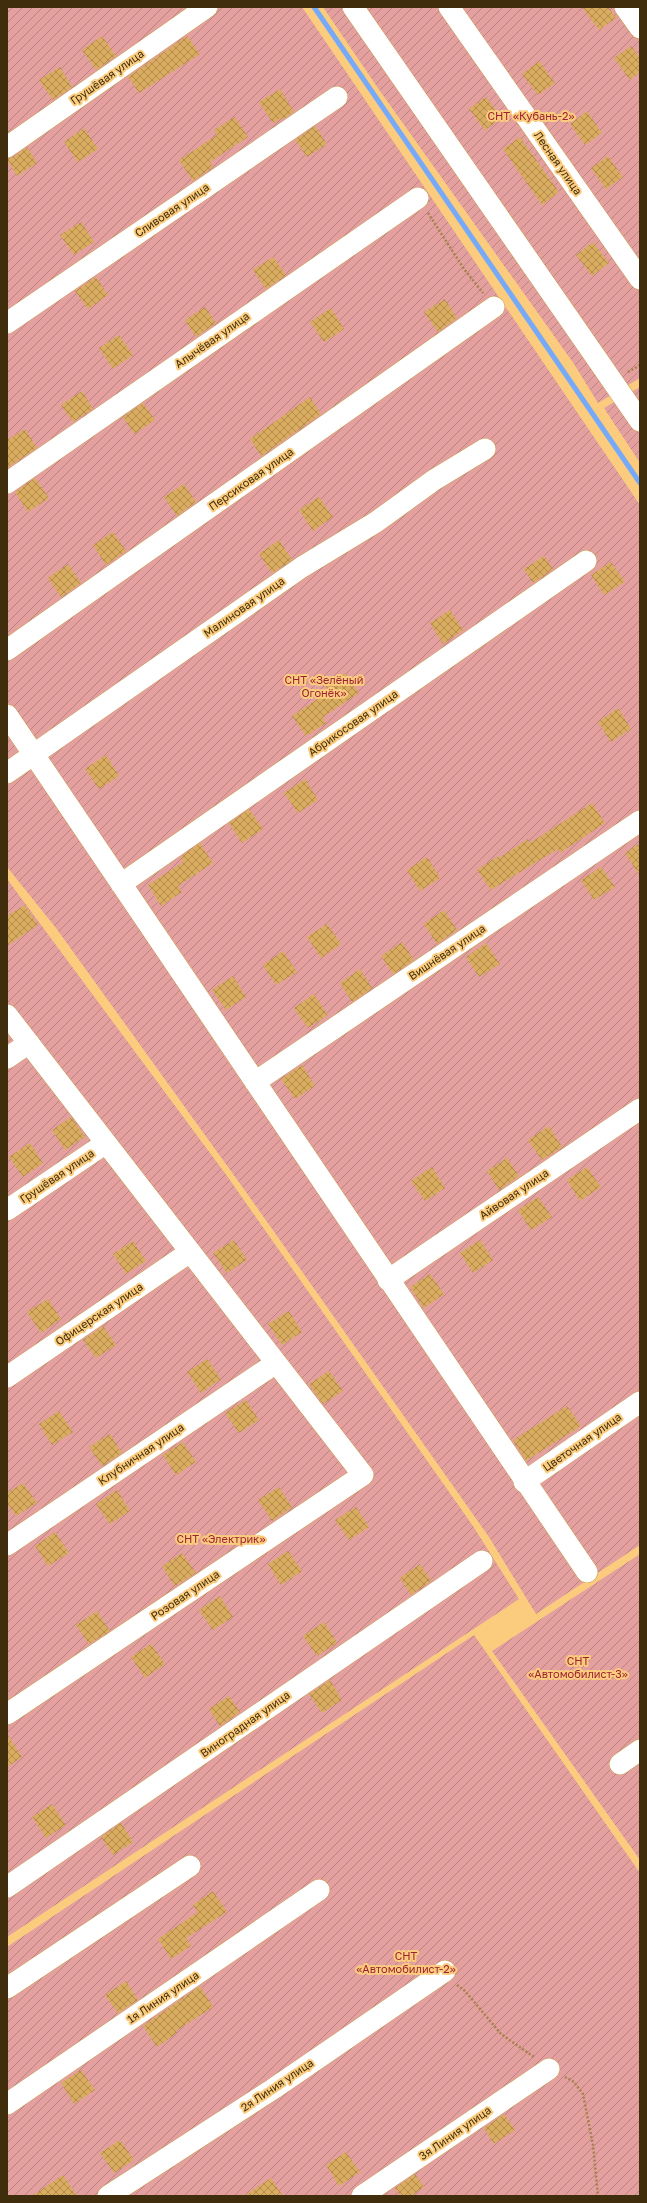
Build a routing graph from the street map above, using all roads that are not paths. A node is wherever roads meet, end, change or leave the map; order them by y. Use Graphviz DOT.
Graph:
graph roads {
  1 [pos="207,7"];
  2 [pos="449,7"];
  3 [pos="625,7"];
  4 [pos="358,9"];
  5 [pos="640,28"];
  6 [pos="337,97"];
  7 [pos="7,148"];
  8 [pos="418,198"];
  9 [pos="640,279"];
  10 [pos="494,307"];
  11 [pos="7,323"];
  12 [pos="640,422"];
  13 [pos="485,449"];
  14 [pos="7,483"];
  15 [pos="586,561"];
  16 [pos="7,650"];
  17 [pos="7,716"];
  18 [pos="33,754"];
  19 [pos="7,773"];
  20 [pos="640,821"];
  21 [pos="121,884"];
  22 [pos="7,1015"];
  23 [pos="29,1043"];
  24 [pos="7,1058"];
  25 [pos="255,1082"];
  26 [pos="640,1109"];
  27 [pos="106,1143"];
  28 [pos="7,1210"];
  29 [pos="190,1252"];
  30 [pos="388,1280"];
  31 [pos="276,1363"];
  32 [pos="7,1376"];
  33 [pos="640,1402"];
  34 [pos="524,1482"];
  35 [pos="7,1545"];
  36 [pos="482,1561"];
  37 [pos="587,1572"];
  38 [pos="7,1714"];
  39 [pos="640,1750"];
  40 [pos="620,1764"];
  41 [pos="190,1866"];
  42 [pos="7,1887"];
  43 [pos="319,1890"];
  44 [pos="445,1971"];
  45 [pos="7,1988"];
  46 [pos="549,2069"];
  47 [pos="7,2104"];
  48 [pos="108,2196"];
  49 [pos="362,2196"];
  1 -- 7 [label="street, Грушёвая улица"];
  2 -- 9 [label="street, Лесная улица"];
  3 -- 5 [label="street"];
  4 -- 12 [label="street"];
  6 -- 11 [label="street, Сливовая улица"];
  8 -- 14 [label="street, Алычёвая улица"];
  10 -- 16 [label="street, Персиковая улица"];
  13 -- 18 [label="street, Малиновая улица"];
  15 -- 21 [label="street, Абрикосовая улица"];
  17 -- 18 [label="street"];
  18 -- 19 [label="street, Малиновая улица"];
  18 -- 21 [label="street"];
  20 -- 25 [label="street, Вишнёвая улица"];
  21 -- 25 [label="street"];
  22 -- 23 [label="street"];
  23 -- 24 [label="street"];
  23 -- 27 [label="street"];
  25 -- 30 [label="street"];
  26 -- 30 [label="street, Айвовая улица"];
  27 -- 28 [label="street, Грушёвая улица"];
  27 -- 29 [label="street"];
  29 -- 31 [label="street"];
  29 -- 32 [label="street, Офицерская улица"];
  30 -- 34 [label="street"];
  31 -- 35 [label="street, Клубничная улица"];
  31 -- 38 [label="street, Розовая улица"];
  33 -- 34 [label="street, Цветочная улица"];
  34 -- 37 [label="street"];
  36 -- 42 [label="street, Виноградная улица"];
  39 -- 40 [label="street"];
  41 -- 45 [label="street"];
  43 -- 47 [label="street, 1я Линия улица"];
  44 -- 48 [label="street, 2я Линия улица"];
  46 -- 49 [label="street, 3я Линия улица"];
}
